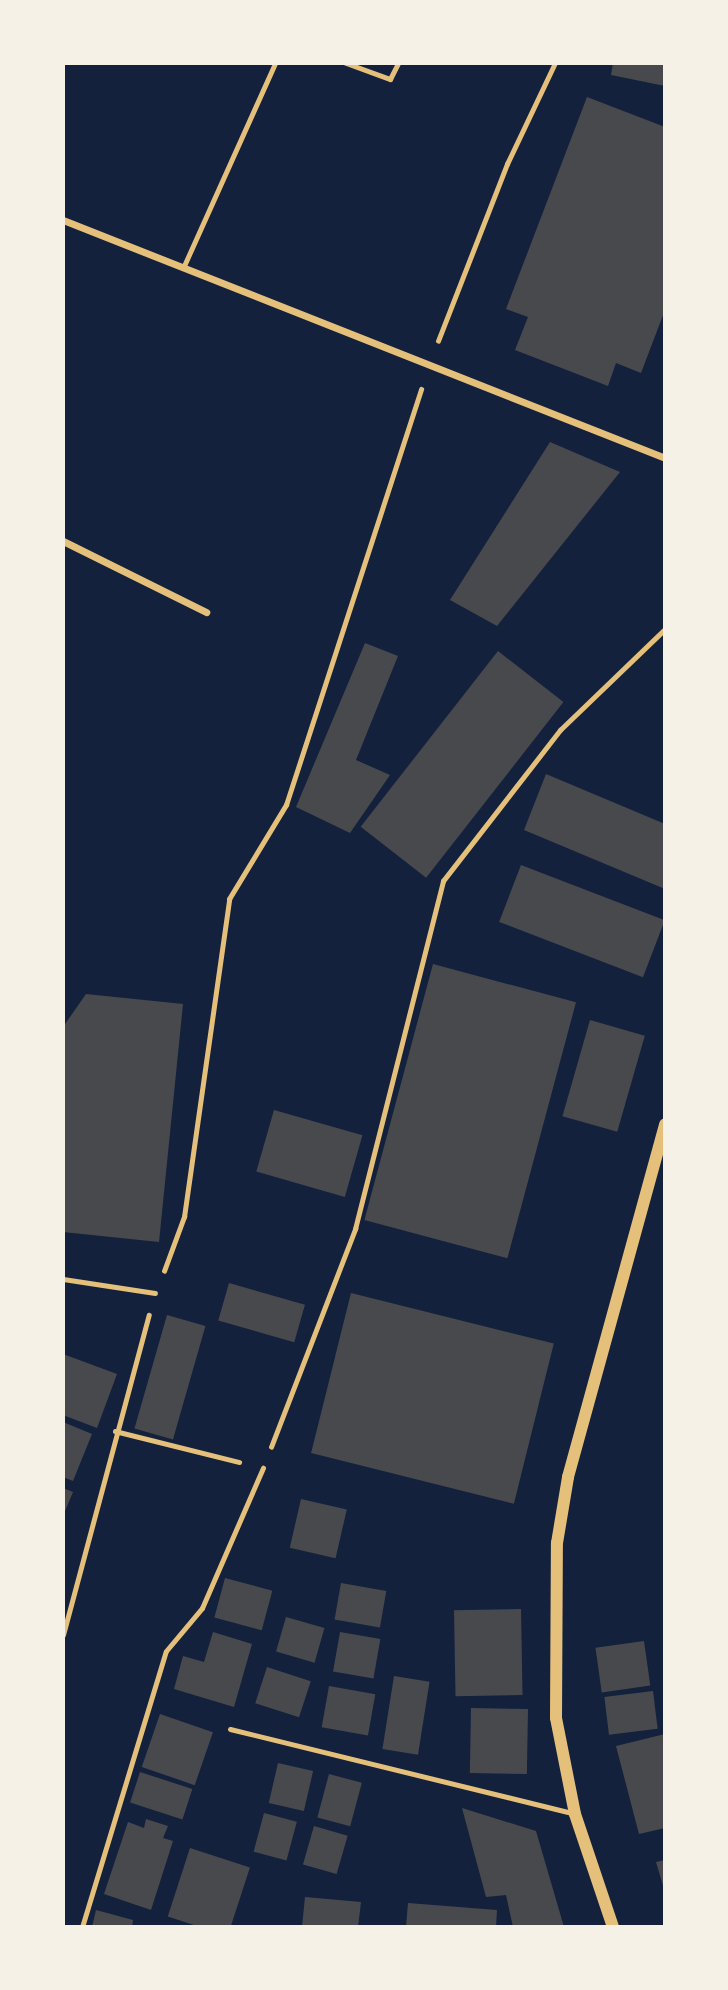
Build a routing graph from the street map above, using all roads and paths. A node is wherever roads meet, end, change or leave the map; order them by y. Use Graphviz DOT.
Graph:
graph roads {
  1 [pos="275,63"];
  2 [pos="346,63"];
  3 [pos="398,63"];
  4 [pos="555,63"];
  5 [pos="63,220"];
  6 [pos="183,269"];
  7 [pos="430,362"];
  8 [pos="665,458"];
  9 [pos="63,541"];
  10 [pos="206,611"];
  11 [pos="665,629"];
  12 [pos="665,1124"];
  13 [pos="63,1279"];
  14 [pos="155,1293"];
  15 [pos="115,1431"];
  16 [pos="263,1468"];
  17 [pos="63,1635"];
  18 [pos="230,1729"];
  19 [pos="575,1814"];
  20 [pos="82,1927"];
  21 [pos="613,1927"];
  1 -- 6 [label="lane"];
  2 -- 3 [label="lane"];
  4 -- 7 [label="path"];
  5 -- 6 [label="street"];
  6 -- 7 [label="street"];
  7 -- 8 [label="street"];
  7 -- 14 [label="path"];
  9 -- 10 [label="street"];
  11 -- 16 [label="path"];
  12 -- 19 [label="street"];
  13 -- 14 [label="lane"];
  14 -- 15 [label="path"];
  15 -- 16 [label="path"];
  15 -- 17 [label="path"];
  16 -- 20 [label="lane"];
  18 -- 19 [label="lane"];
  19 -- 21 [label="street"];
}
